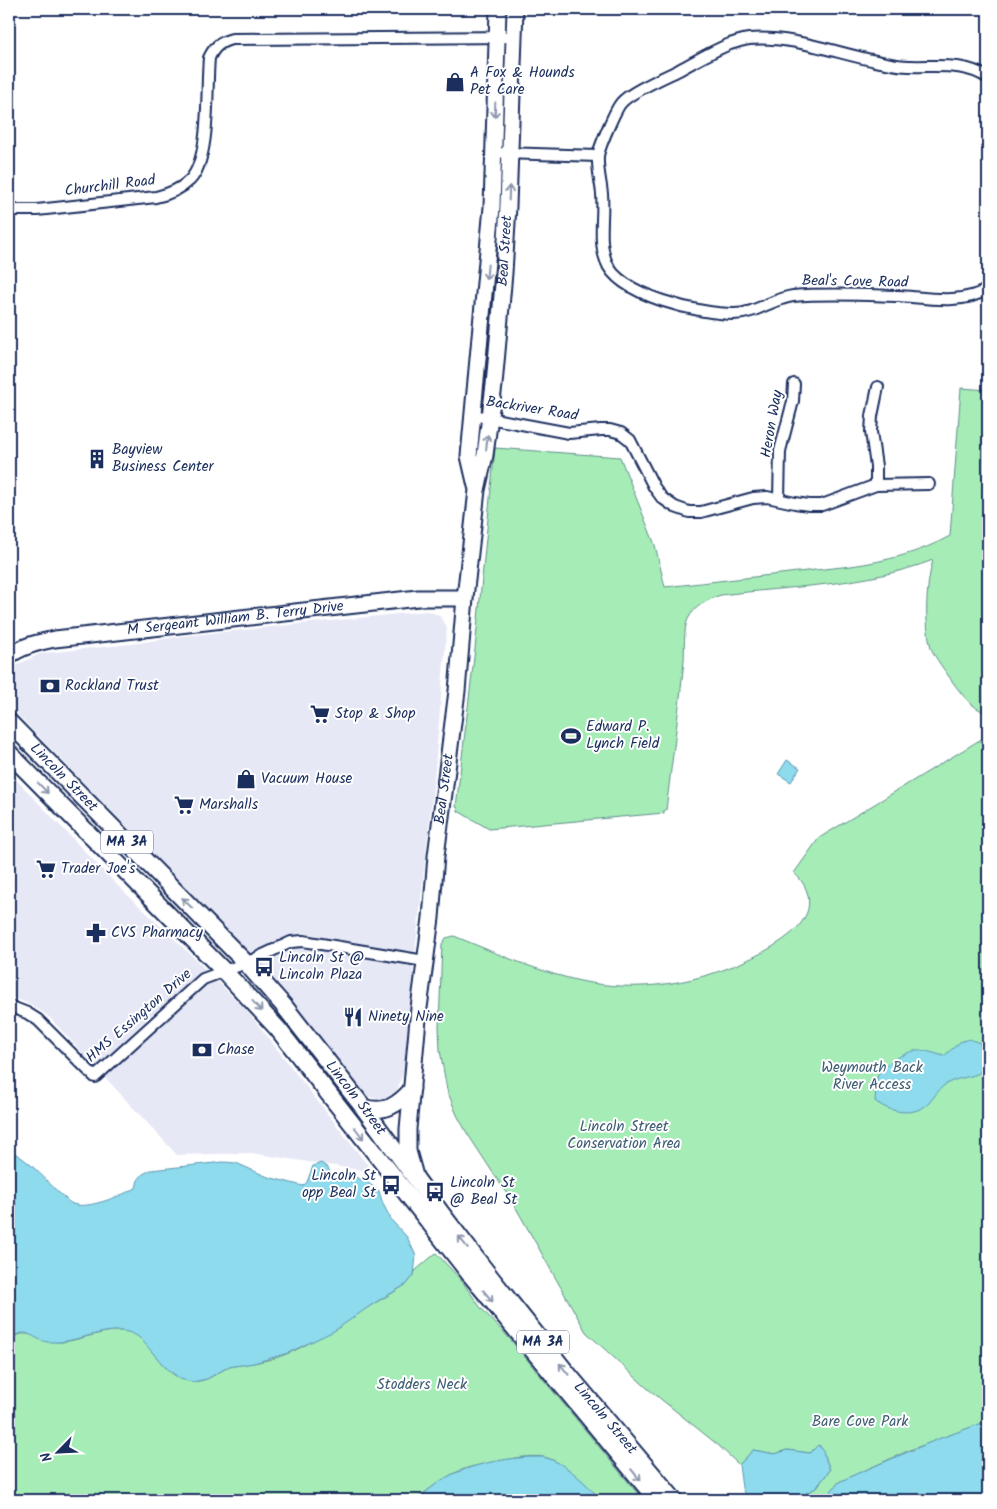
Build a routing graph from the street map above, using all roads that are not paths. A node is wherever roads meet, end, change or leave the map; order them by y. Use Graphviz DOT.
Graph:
graph roads {
  1 [pos="498,9"];
  2 [pos="515,9"];
  3 [pos="515,37"];
  4 [pos="497,38"];
  5 [pos="988,78"];
  6 [pos="510,153"];
  7 [pos="494,154"];
  8 [pos="598,156"];
  9 [pos="9,210"];
  10 [pos="988,290"];
  11 [pos="794,384"];
  12 [pos="878,387"];
  13 [pos="473,415"];
  14 [pos="490,418"];
  15 [pos="929,484"];
  16 [pos="876,485"];
  17 [pos="477,490"];
  18 [pos="779,499"];
  19 [pos="465,598"];
  20 [pos="9,656"];
  21 [pos="9,722"];
  22 [pos="9,753"];
  23 [pos="426,961"];
  24 [pos="246,963"];
  25 [pos="224,971"];
  26 [pos="9,1006"];
  27 [pos="412,1089"];
  28 [pos="363,1107"];
  29 [pos="417,1180"];
  30 [pos="657,1500"];
  31 [pos="674,1500"];
  1 -- 4 [label="street, Beal Street"];
  2 -- 3 [label="street, Beal Street"];
  3 -- 4 [label="street, Churchill Road"];
  3 -- 6 [label="street, Beal Street"];
  4 -- 7 [label="street, Beal Street, one-way"];
  4 -- 9 [label="street, Churchill Road"];
  5 -- 8 [label="street, Beal's Cove Road"];
  6 -- 7 [label="street"];
  6 -- 8 [label="street"];
  14 -- 6 [label="street, Beal Street, one-way"];
  7 -- 13 [label="street, Beal Street, one-way"];
  8 -- 10 [label="street, Beal's Cove Road"];
  11 -- 18 [label="street, Heron Way"];
  12 -- 16 [label="street"];
  13 -- 14 [label="street, Backriver Road"];
  13 -- 17 [label="street, Beal Street"];
  17 -- 14 [label="street, Beal Street, one-way"];
  14 -- 18 [label="street, Backriver Road"];
  15 -- 16 [label="street, Backriver Road"];
  16 -- 18 [label="street, Backriver Road"];
  17 -- 19 [label="street, Beal Street"];
  19 -- 20 [label="street, M Sergeant William B. Terry Drive"];
  19 -- 23 [label="street, Beal Street"];
  24 -- 21 [label="main road, Lincoln Street / MA 3A, one-way"];
  22 -- 25 [label="main road, Lincoln Street / MA 3A, one-way"];
  23 -- 24 [label="street, HMS Essington Drive"];
  23 -- 27 [label="street, Beal Street"];
  24 -- 25 [label="street, HMS Essington Drive"];
  24 -- 28 [label="main road, Lincoln Street / MA 3A"];
  25 -- 26 [label="street, HMS Essington Drive"];
  25 -- 30 [label="main road, Lincoln Street / MA 3A, one-way"];
  27 -- 28 [label="street"];
  27 -- 29 [label="street, Beal Street"];
  28 -- 29 [label="main road, Lincoln Street / MA 3A"];
  31 -- 29 [label="main road, Lincoln Street / MA 3A, one-way"];
}
